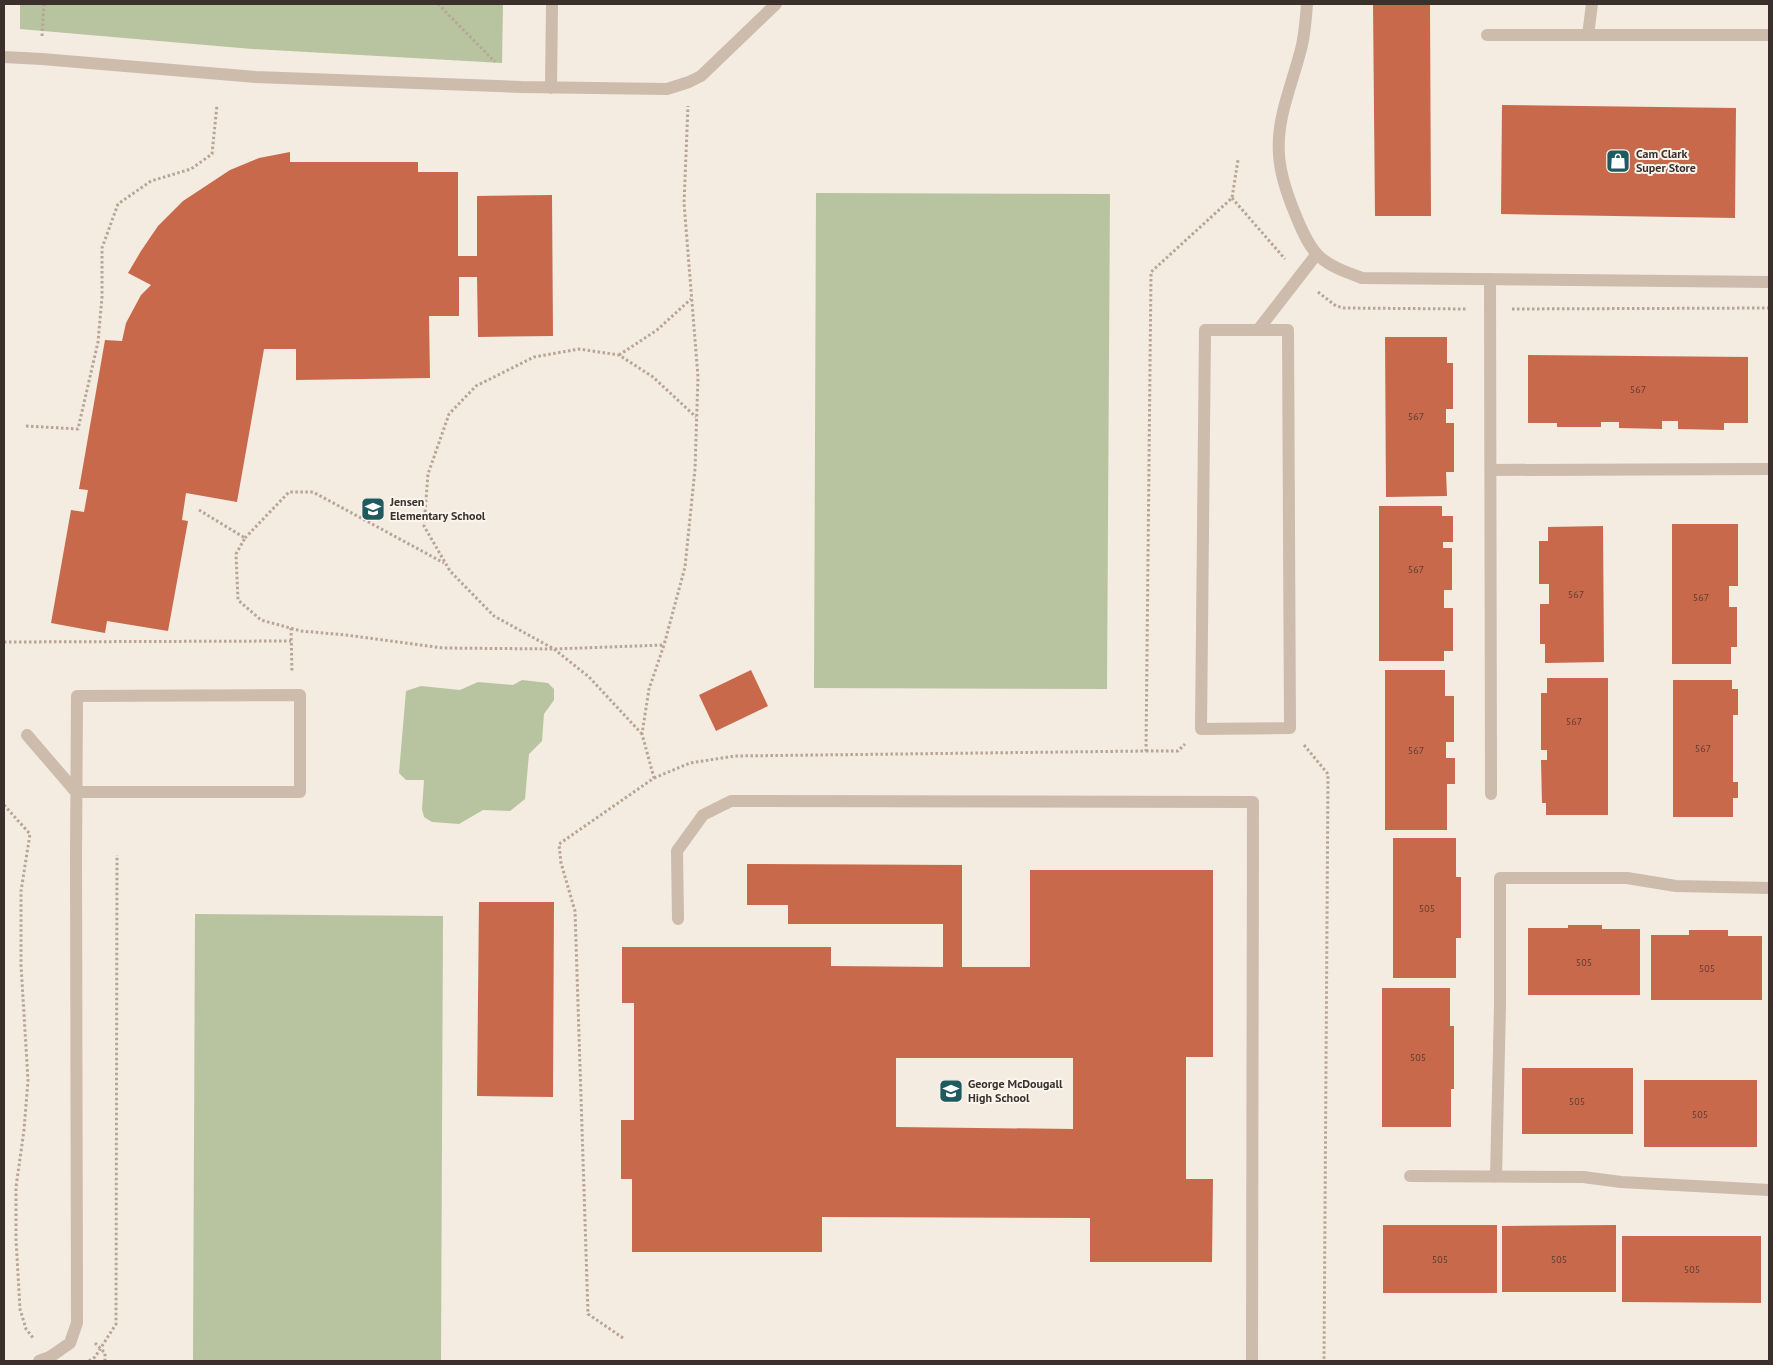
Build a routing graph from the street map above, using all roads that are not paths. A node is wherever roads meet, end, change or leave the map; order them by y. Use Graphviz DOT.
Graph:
graph roads {
  1 [pos="552,4"];
  2 [pos="776,4"];
  3 [pos="1307,4"];
  4 [pos="1592,4"];
  5 [pos="1487,35"];
  6 [pos="1588,35"];
  7 [pos="1769,35"];
  8 [pos="4,57"];
  9 [pos="551,88"];
  10 [pos="1316,255"];
  11 [pos="1490,279"];
  12 [pos="1769,282"];
  13 [pos="1258,330"];
  14 [pos="1769,469"];
  15 [pos="1491,470"];
  16 [pos="27,735"];
  17 [pos="76,792"];
  18 [pos="1492,794"];
  19 [pos="1769,888"];
  20 [pos="678,919"];
  21 [pos="1410,1176"];
  22 [pos="1496,1177"];
  23 [pos="1769,1190"];
  24 [pos="45,1359"];
  25 [pos="1252,1361"];
  1 -- 9 [label="lane"];
  2 -- 9 [label="lane"];
  3 -- 10 [label="lane"];
  4 -- 6 [label="lane"];
  5 -- 6 [label="lane"];
  6 -- 7 [label="lane"];
  8 -- 9 [label="lane"];
  10 -- 11 [label="lane"];
  10 -- 13 [label="lane"];
  11 -- 12 [label="lane"];
  11 -- 15 [label="lane"];
  13 -- 13 [label="lane"];
  14 -- 15 [label="lane"];
  15 -- 18 [label="lane"];
  16 -- 17 [label="lane"];
  17 -- 17 [label="lane"];
  17 -- 24 [label="lane"];
  19 -- 22 [label="lane"];
  20 -- 25 [label="lane"];
  21 -- 22 [label="lane"];
  22 -- 23 [label="lane"];
}
